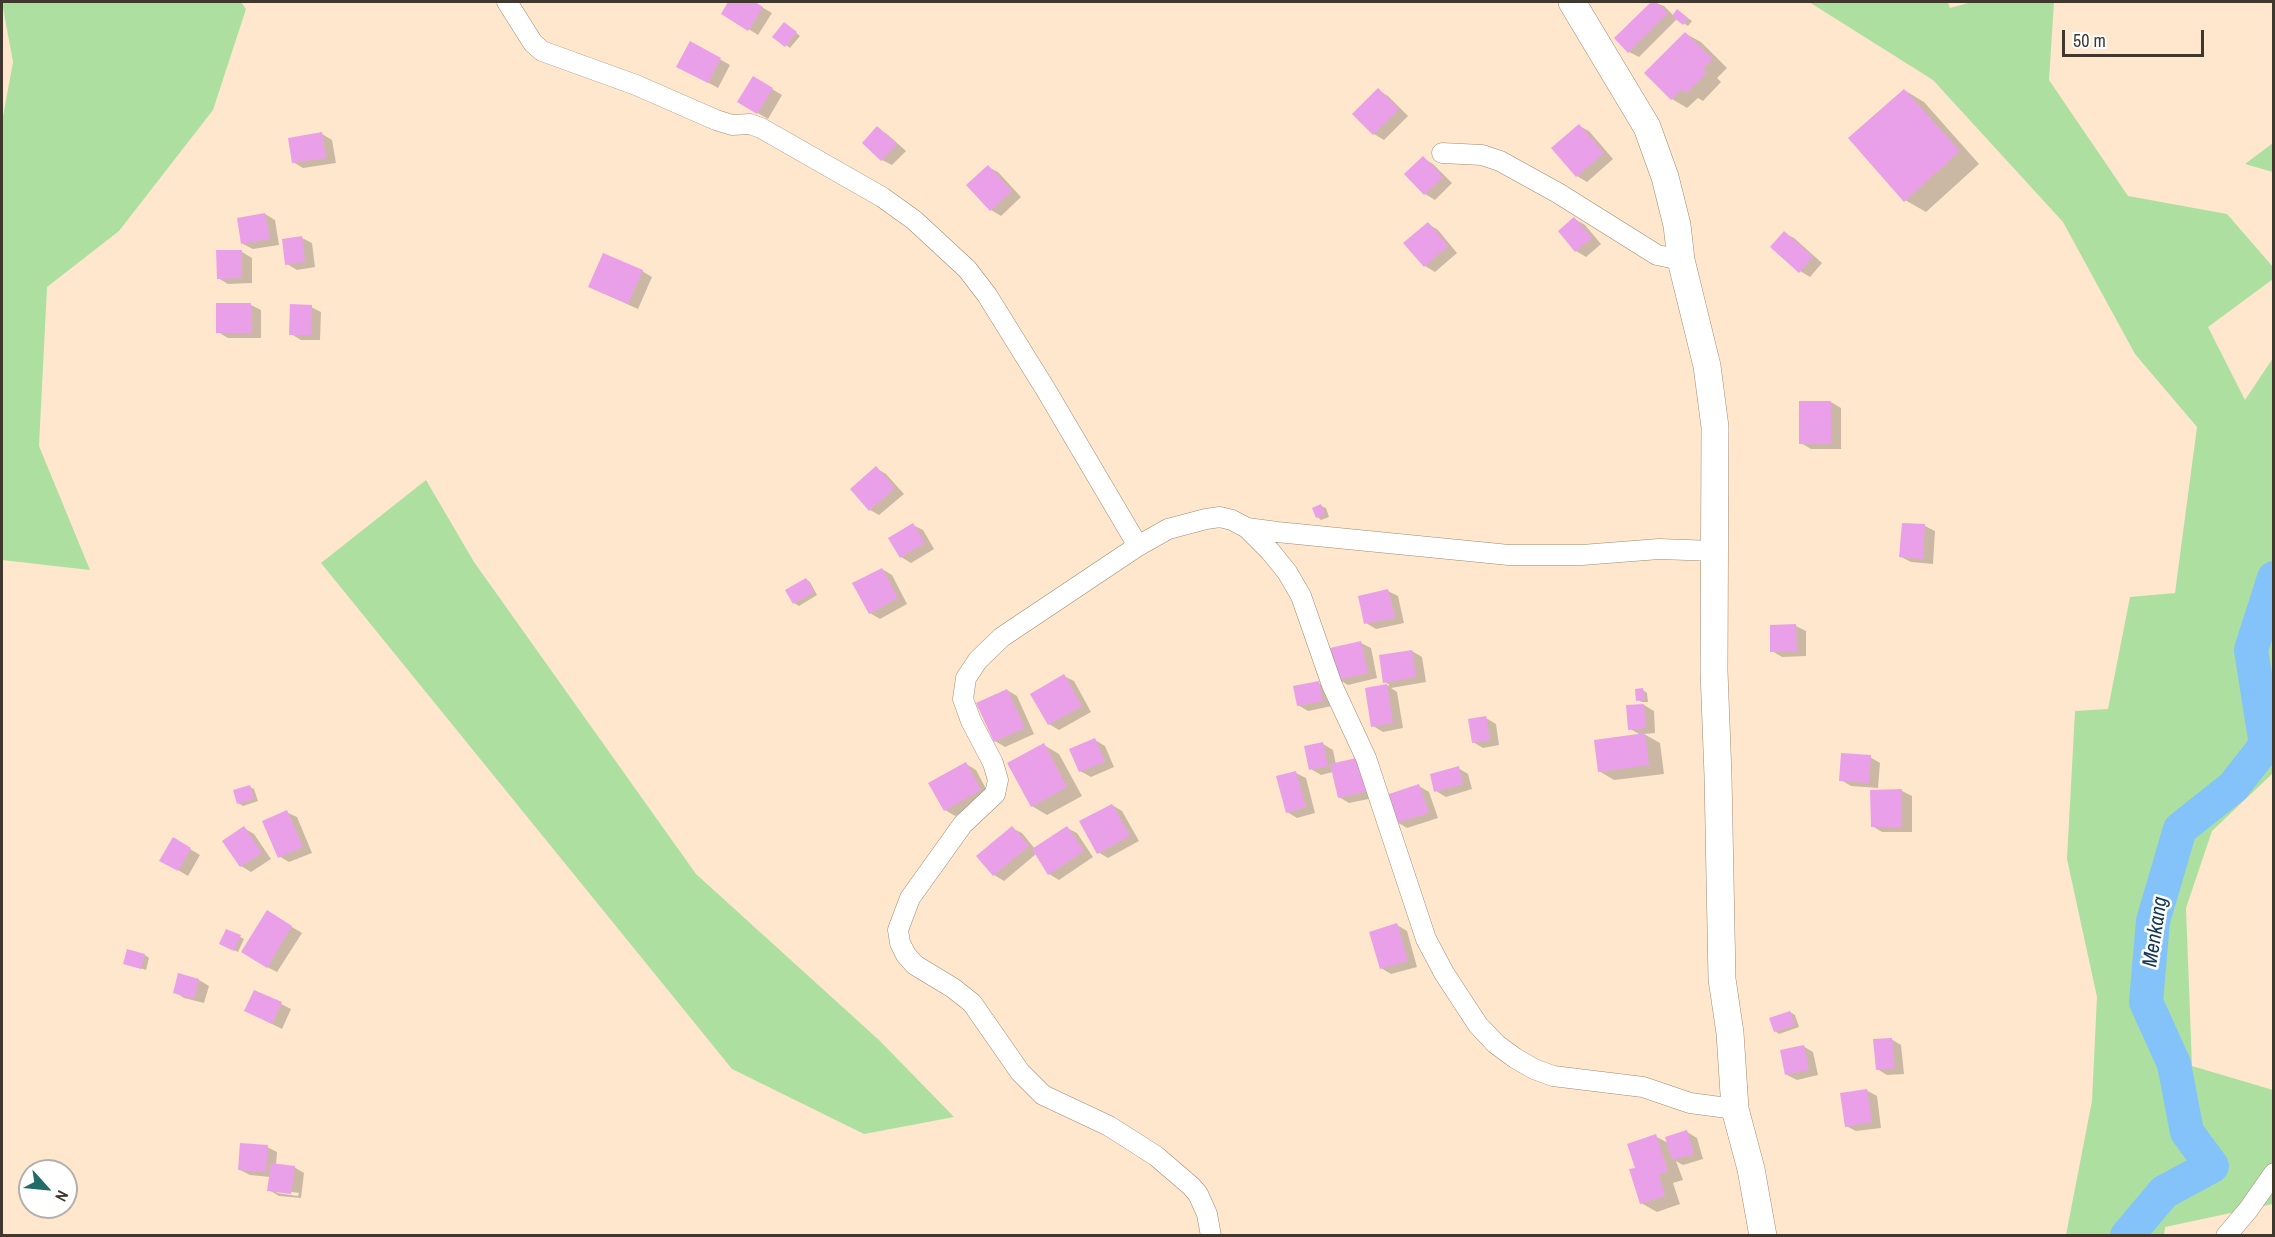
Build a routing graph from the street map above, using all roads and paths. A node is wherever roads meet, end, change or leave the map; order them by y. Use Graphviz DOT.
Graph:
graph roads {
  1 [pos="507,2"];
  2 [pos="1572,2"];
  3 [pos="1442,153"];
  4 [pos="1681,260"];
  5 [pos="1247,528"];
  6 [pos="1138,546"];
  7 [pos="1715,551"];
  8 [pos="1735,1109"];
  9 [pos="2274,1173"];
  10 [pos="1210,1236"];
  11 [pos="1763,1236"];
  12 [pos="2226,1236"];
  1 -- 6 [label="street"];
  2 -- 4 [label="street"];
  3 -- 4 [label="street"];
  4 -- 7 [label="street"];
  5 -- 6 [label="street"];
  5 -- 7 [label="street"];
  5 -- 8 [label="street"];
  6 -- 10 [label="street"];
  7 -- 8 [label="street"];
  8 -- 11 [label="street"];
  9 -- 12 [label="street"];
}
